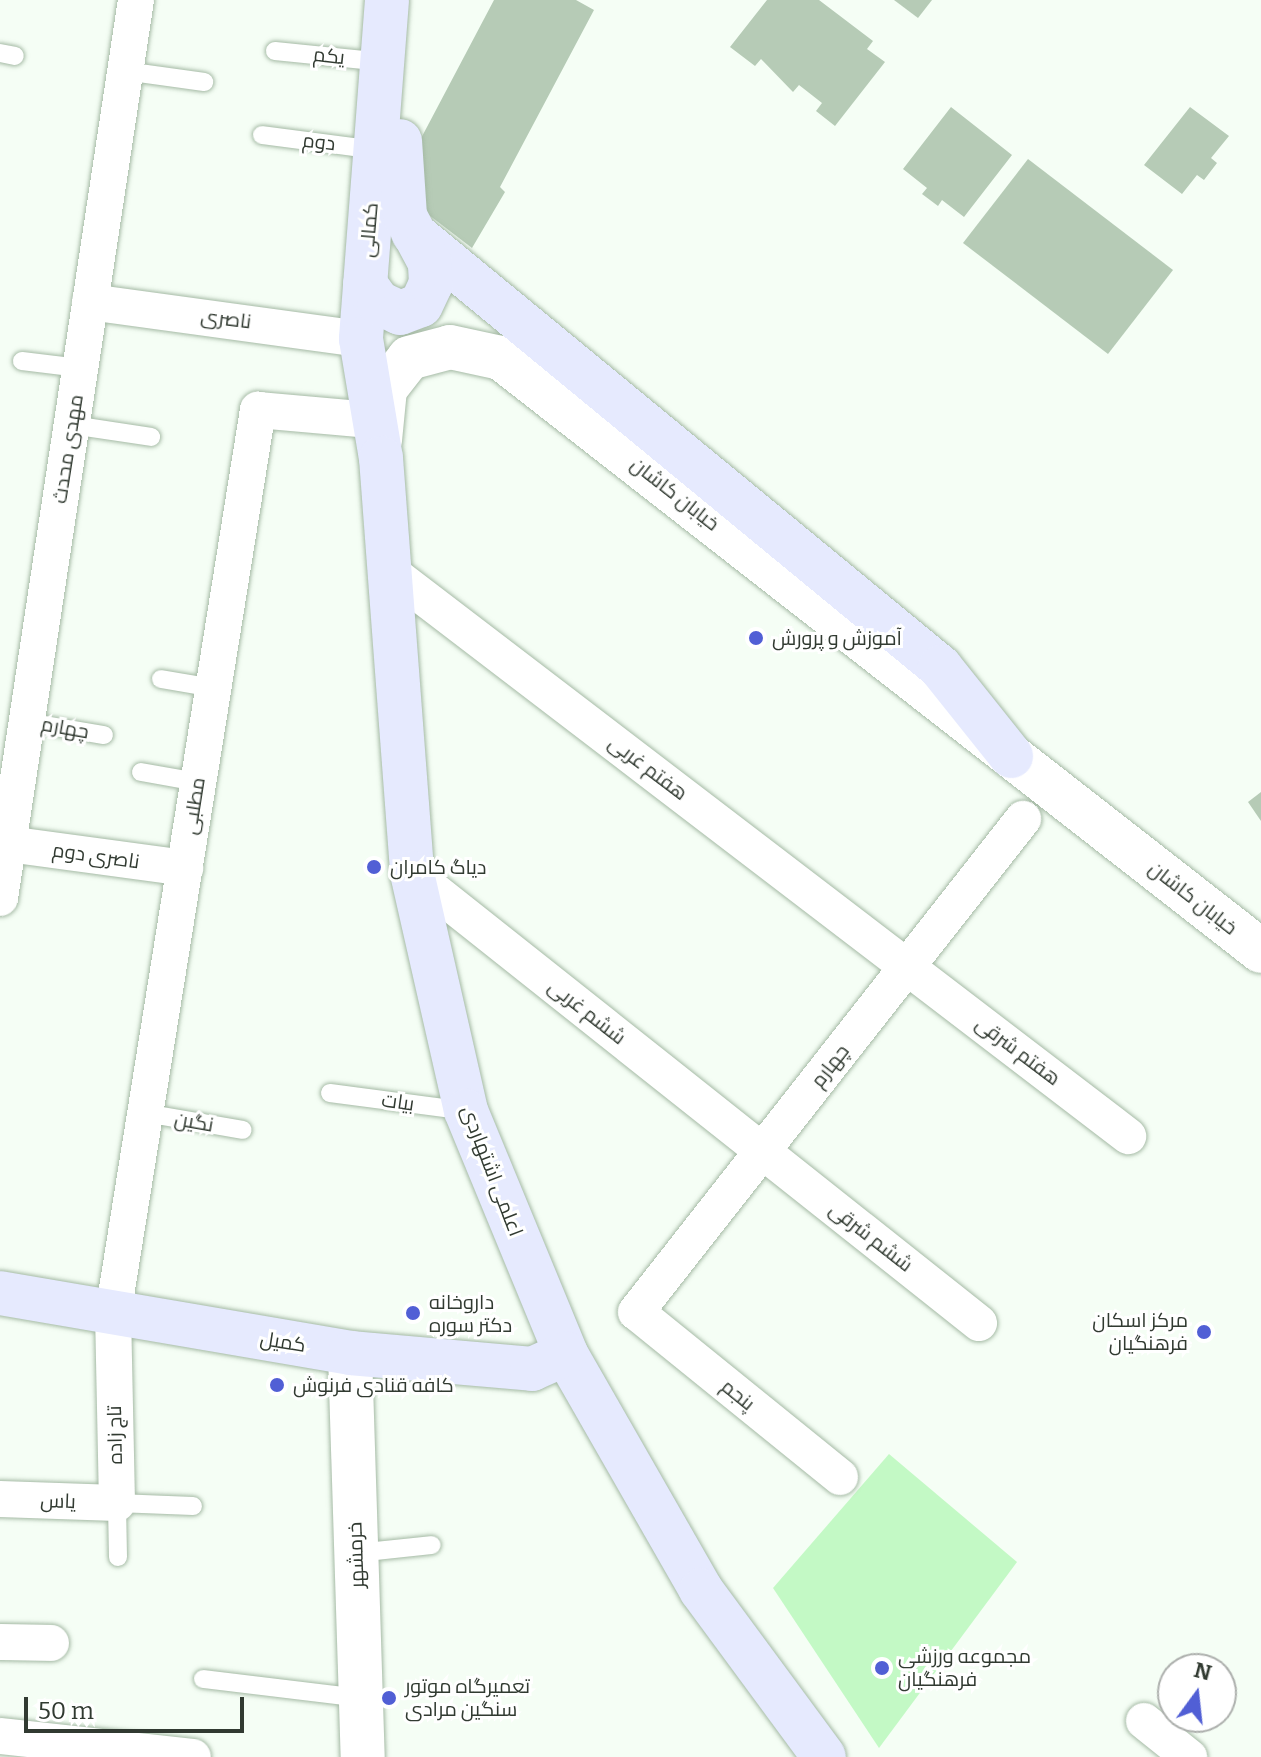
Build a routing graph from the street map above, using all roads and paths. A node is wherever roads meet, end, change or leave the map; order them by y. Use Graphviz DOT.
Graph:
graph roads {
  1 [pos="136,0"];
  2 [pos="387,0"];
  3 [pos="417,0"];
  4 [pos="275,51"];
  5 [pos="383,62"];
  6 [pos="125,71"];
  7 [pos="204,82"];
  8 [pos="262,135"];
  9 [pos="376,150"];
  10 [pos="413,233"];
  11 [pos="365,284"];
  12 [pos="90,302"];
  13 [pos="361,339"];
  14 [pos="22,361"];
  15 [pos="80,368"];
  16 [pos="72,425"];
  17 [pos="151,437"];
  18 [pos="376,439"];
  19 [pos="388,570"];
  20 [pos="161,679"];
  21 [pos="214,688"];
  22 [pos="27,722"];
  23 [pos="104,735"];
  24 [pos="1011,756"];
  25 [pos="141,772"];
  26 [pos="198,782"];
  27 [pos="1023,819"];
  28 [pos="8,844"];
  29 [pos="185,868"];
  30 [pos="412,873"];
  31 [pos="0,898"];
  32 [pos="1261,951"];
  33 [pos="907,967"];
  34 [pos="330,1093"];
  35 [pos="466,1111"];
  36 [pos="145,1113"];
  37 [pos="243,1130"];
  38 [pos="1128,1136"];
  39 [pos="762,1151"];
  40 [pos="0,1293"];
  41 [pos="636,1312"];
  42 [pos="113,1314"];
  43 [pos="979,1323"];
  44 [pos="350,1353"];
  45 [pos="566,1354"];
  46 [pos="840,1477"];
  47 [pos="0,1499"];
  48 [pos="117,1503"];
  49 [pos="193,1506"];
  50 [pos="432,1545"];
  51 [pos="356,1553"];
  52 [pos="118,1557"];
  53 [pos="0,1642"];
  54 [pos="51,1643"];
  55 [pos="203,1679"];
  56 [pos="361,1698"];
  57 [pos="1144,1721"];
  58 [pos="0,1736"];
  59 [pos="193,1757"];
  60 [pos="363,1757"];
  61 [pos="824,1757"];
  62 [pos="1189,1757"];
  1 -- 6 [label="street, مهدی محدث"];
  2 -- 5 [label="main road, کمالی"];
  3 -- 10 [label="main road, کمالی"];
  4 -- 5 [label="lane, یکم"];
  5 -- 9 [label="main road, کمالی"];
  6 -- 7 [label="lane"];
  6 -- 12 [label="street, مهدی محدث"];
  8 -- 9 [label="lane, دوم"];
  9 -- 11 [label="main road, کمالی"];
  10 -- 11 [label="main road, کمالی"];
  10 -- 24 [label="main road, خیابان کاشان"];
  11 -- 13 [label="main road, کمالی"];
  12 -- 13 [label="street, ناصری"];
  12 -- 15 [label="street, مهدی محدث"];
  13 -- 18 [label="main road, کمالی"];
  14 -- 15 [label="lane"];
  15 -- 16 [label="street, مهدی محدث"];
  16 -- 17 [label="lane"];
  16 -- 22 [label="street, مهدی محدث"];
  18 -- 19 [label="main road, اعلمی اشتهاردی"];
  18 -- 21 [label="street, مطلبی"];
  18 -- 24 [label="street, خیابان کاشان"];
  19 -- 30 [label="main road, اعلمی اشتهاردی"];
  19 -- 33 [label="street, هفتم غربی"];
  20 -- 21 [label="lane"];
  21 -- 26 [label="street, مطلبی"];
  22 -- 23 [label="lane, چهارم"];
  22 -- 28 [label="street, مهدی محدث"];
  24 -- 32 [label="street, خیابان کاشان"];
  25 -- 26 [label="lane"];
  26 -- 29 [label="street, مطلبی"];
  27 -- 33 [label="street, چهارم"];
  28 -- 29 [label="street, ناصری دوم"];
  28 -- 31 [label="street, مهدی محدث"];
  29 -- 36 [label="street, مطلبی"];
  30 -- 35 [label="main road, اعلمی اشتهاردی"];
  30 -- 39 [label="street, ششم غربی"];
  33 -- 38 [label="street, هفتم شرقی"];
  33 -- 39 [label="street, چهارم"];
  34 -- 35 [label="lane, بیات"];
  35 -- 45 [label="main road, اعلمی اشتهاردی"];
  36 -- 37 [label="lane, نگین"];
  36 -- 42 [label="street, مطلبی"];
  39 -- 41 [label="street, چهارم"];
  39 -- 43 [label="street, ششم شرقی"];
  40 -- 42 [label="main road, کمیل"];
  41 -- 46 [label="street, پنجم"];
  42 -- 44 [label="main road, کمیل"];
  42 -- 48 [label="street, تاج زاده"];
  44 -- 45 [label="main road, کمیل"];
  44 -- 51 [label="street, خرمشهر"];
  45 -- 61 [label="main road, اعلمی اشتهاردی"];
  47 -- 48 [label="street, یاس"];
  48 -- 49 [label="lane"];
  48 -- 52 [label="lane, تاج زاده"];
  50 -- 51 [label="lane"];
  51 -- 56 [label="street, خرمشهر"];
  53 -- 54 [label="street"];
  55 -- 56 [label="lane"];
  56 -- 60 [label="street, خرمشهر"];
  57 -- 62 [label="street"];
  58 -- 59 [label="street"];
}
